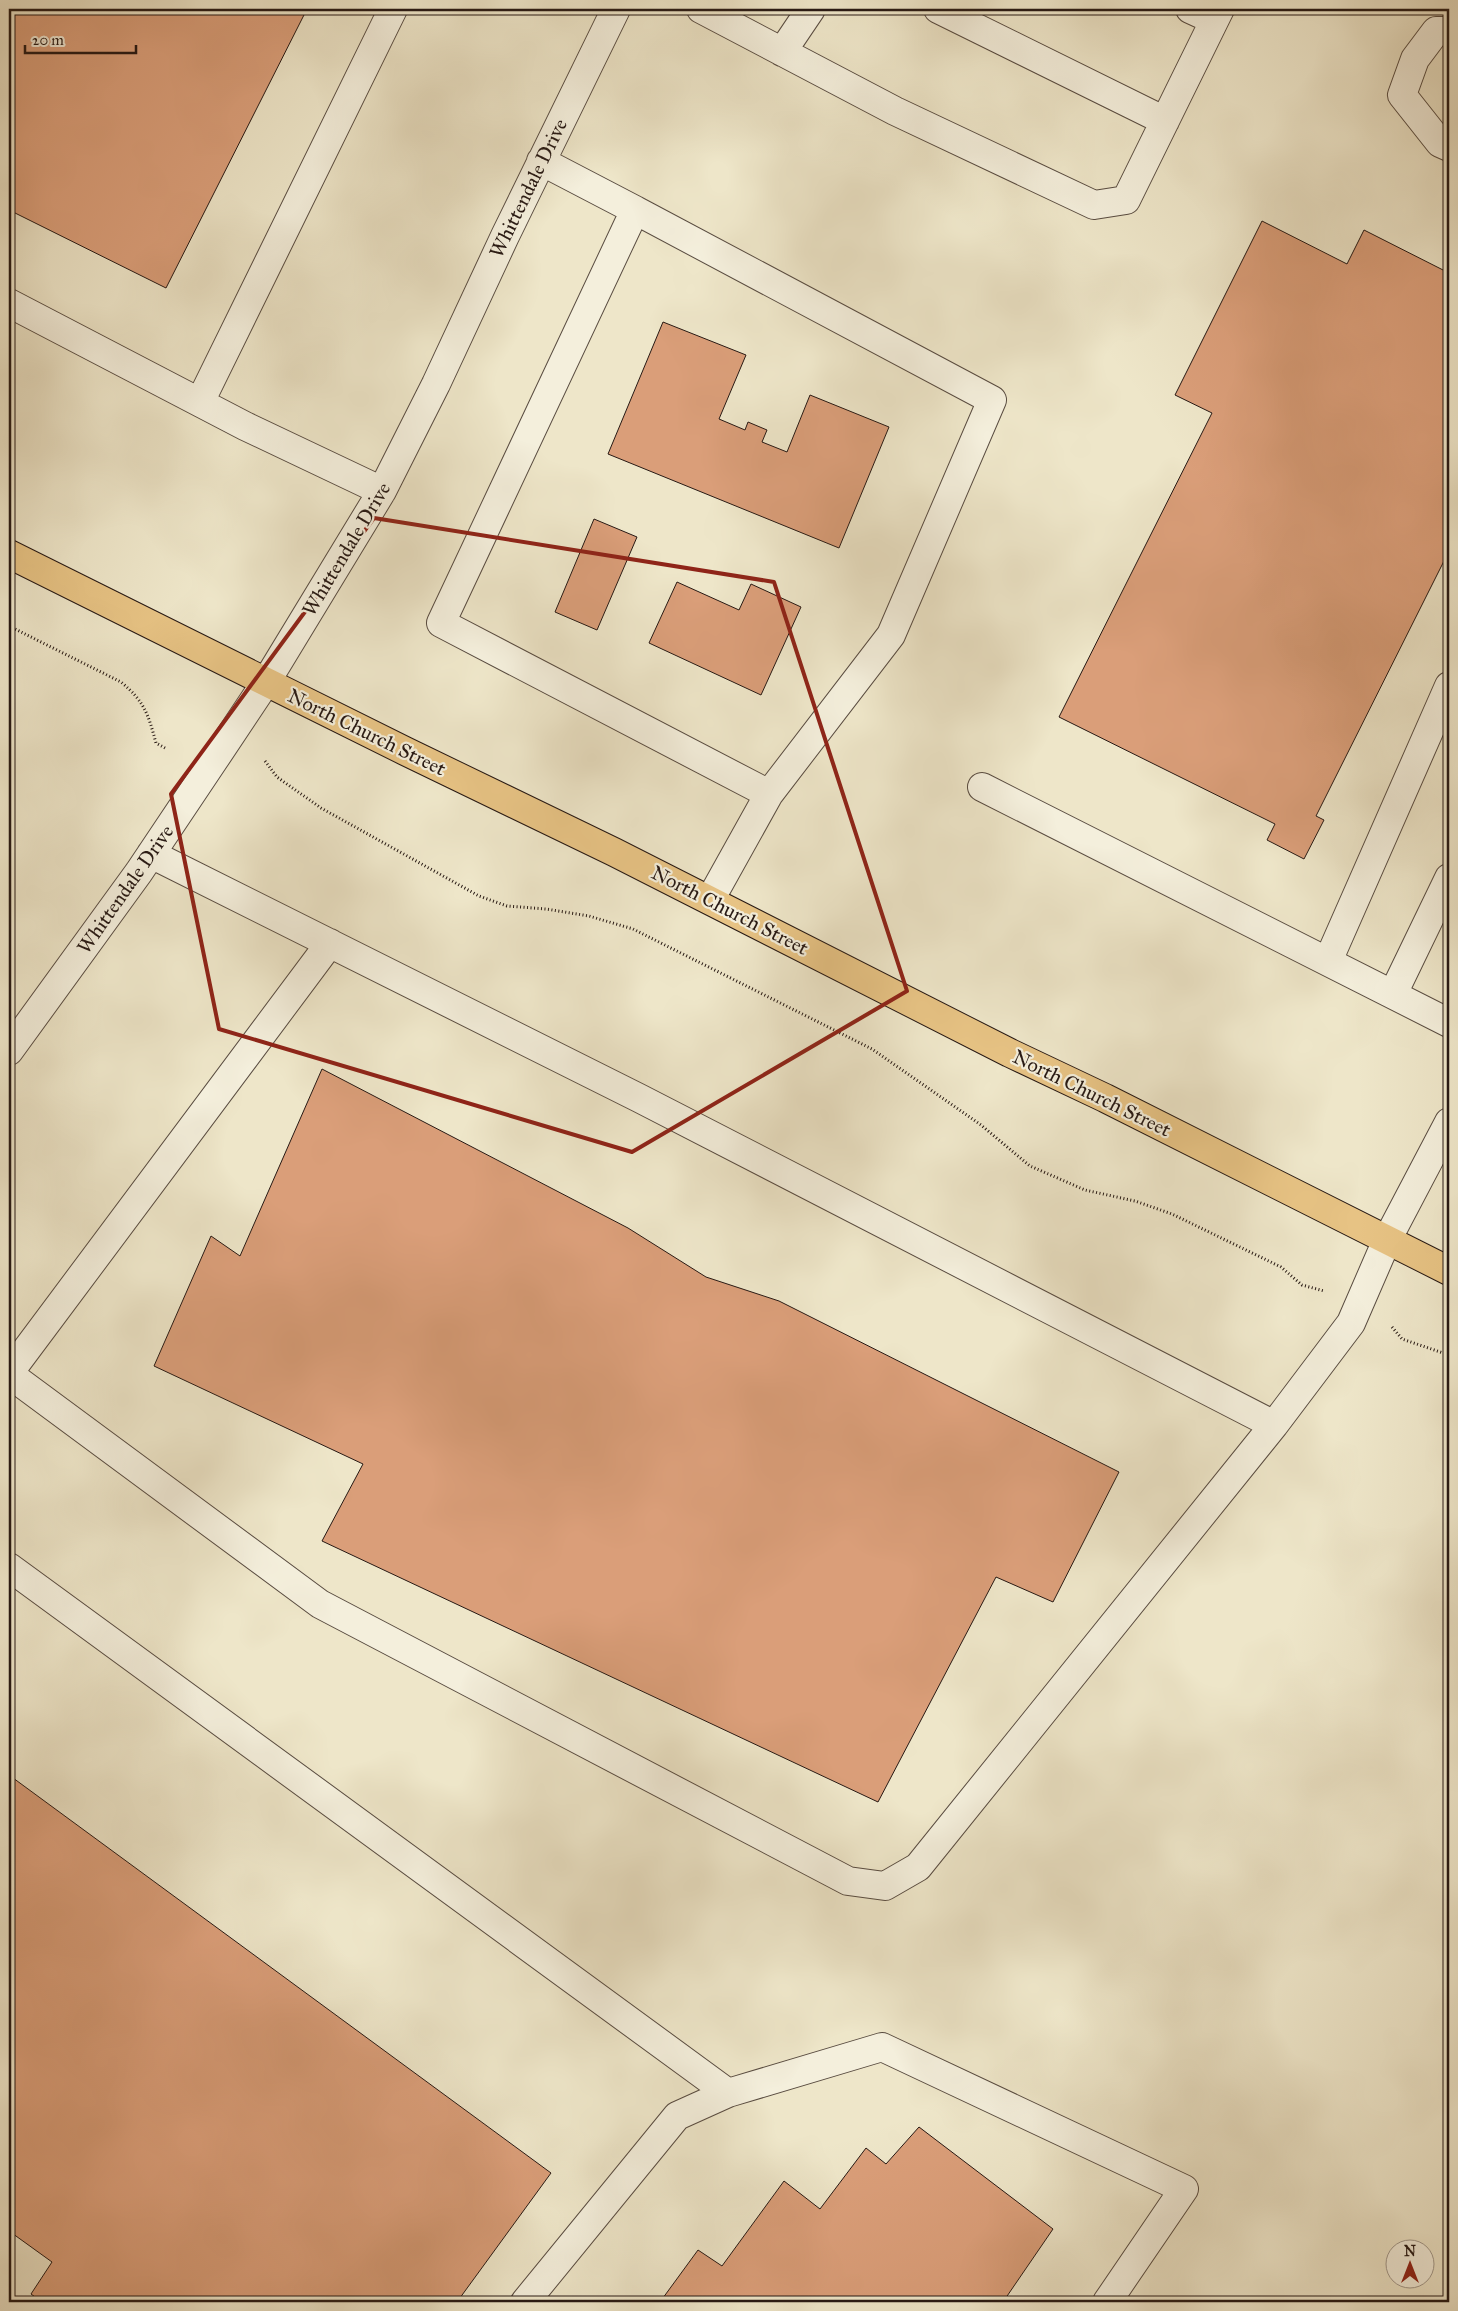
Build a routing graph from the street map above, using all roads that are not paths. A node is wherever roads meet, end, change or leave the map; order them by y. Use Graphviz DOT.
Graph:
graph roads {
  1 [pos="393,9"];
  2 [pos="616,9"];
  3 [pos="700,9"];
  4 [pos="811,9"];
  5 [pos="938,9"];
  6 [pos="1208,12"];
  7 [pos="1449,30"];
  8 [pos="782,52"];
  9 [pos="1165,120"];
  10 [pos="1449,147"];
  11 [pos="541,161"];
  12 [pos="635,210"];
  13 [pos="9,303"];
  14 [pos="200,402"];
  15 [pos="382,491"];
  16 [pos="9,554"];
  17 [pos="266,682"];
  18 [pos="1449,686"];
  19 [pos="982,787"];
  20 [pos="769,794"];
  21 [pos="151,854"];
  22 [pos="1449,878"];
  23 [pos="710,900"];
  24 [pos="330,943"];
  25 [pos="1328,961"];
  26 [pos="1392,994"];
  27 [pos="1449,1023"];
  28 [pos="9,1051"];
  29 [pos="1449,1122"];
  30 [pos="1387,1240"];
  31 [pos="1449,1271"];
  32 [pos="9,1374"];
  33 [pos="1274,1425"];
  34 [pos="9,1567"];
  35 [pos="728,2093"];
  36 [pos="525,2302"];
  37 [pos="1106,2302"];
  1 -- 14 [label="street"];
  2 -- 11 [label="street, Whittendale Drive"];
  3 -- 8 [label="street"];
  4 -- 8 [label="street"];
  5 -- 9 [label="street"];
  6 -- 9 [label="street"];
  7 -- 10 [label="street"];
  8 -- 9 [label="street"];
  11 -- 12 [label="street"];
  11 -- 15 [label="street, Whittendale Drive"];
  12 -- 20 [label="street"];
  12 -- 20 [label="street"];
  13 -- 14 [label="street"];
  14 -- 15 [label="street"];
  15 -- 17 [label="street, Whittendale Drive"];
  16 -- 17 [label="main road, North Church Street"];
  17 -- 21 [label="street, Whittendale Drive"];
  17 -- 23 [label="main road, North Church Street"];
  18 -- 25 [label="street"];
  19 -- 25 [label="street"];
  20 -- 23 [label="street"];
  21 -- 24 [label="street"];
  21 -- 28 [label="street, Whittendale Drive"];
  22 -- 26 [label="street"];
  23 -- 30 [label="main road, North Church Street"];
  24 -- 32 [label="street"];
  24 -- 33 [label="street"];
  25 -- 26 [label="street"];
  26 -- 27 [label="street"];
  29 -- 30 [label="street"];
  30 -- 31 [label="main road, North Church Street"];
  30 -- 33 [label="street"];
  32 -- 33 [label="street"];
  34 -- 35 [label="street"];
  35 -- 36 [label="street"];
  35 -- 37 [label="street"];
}
